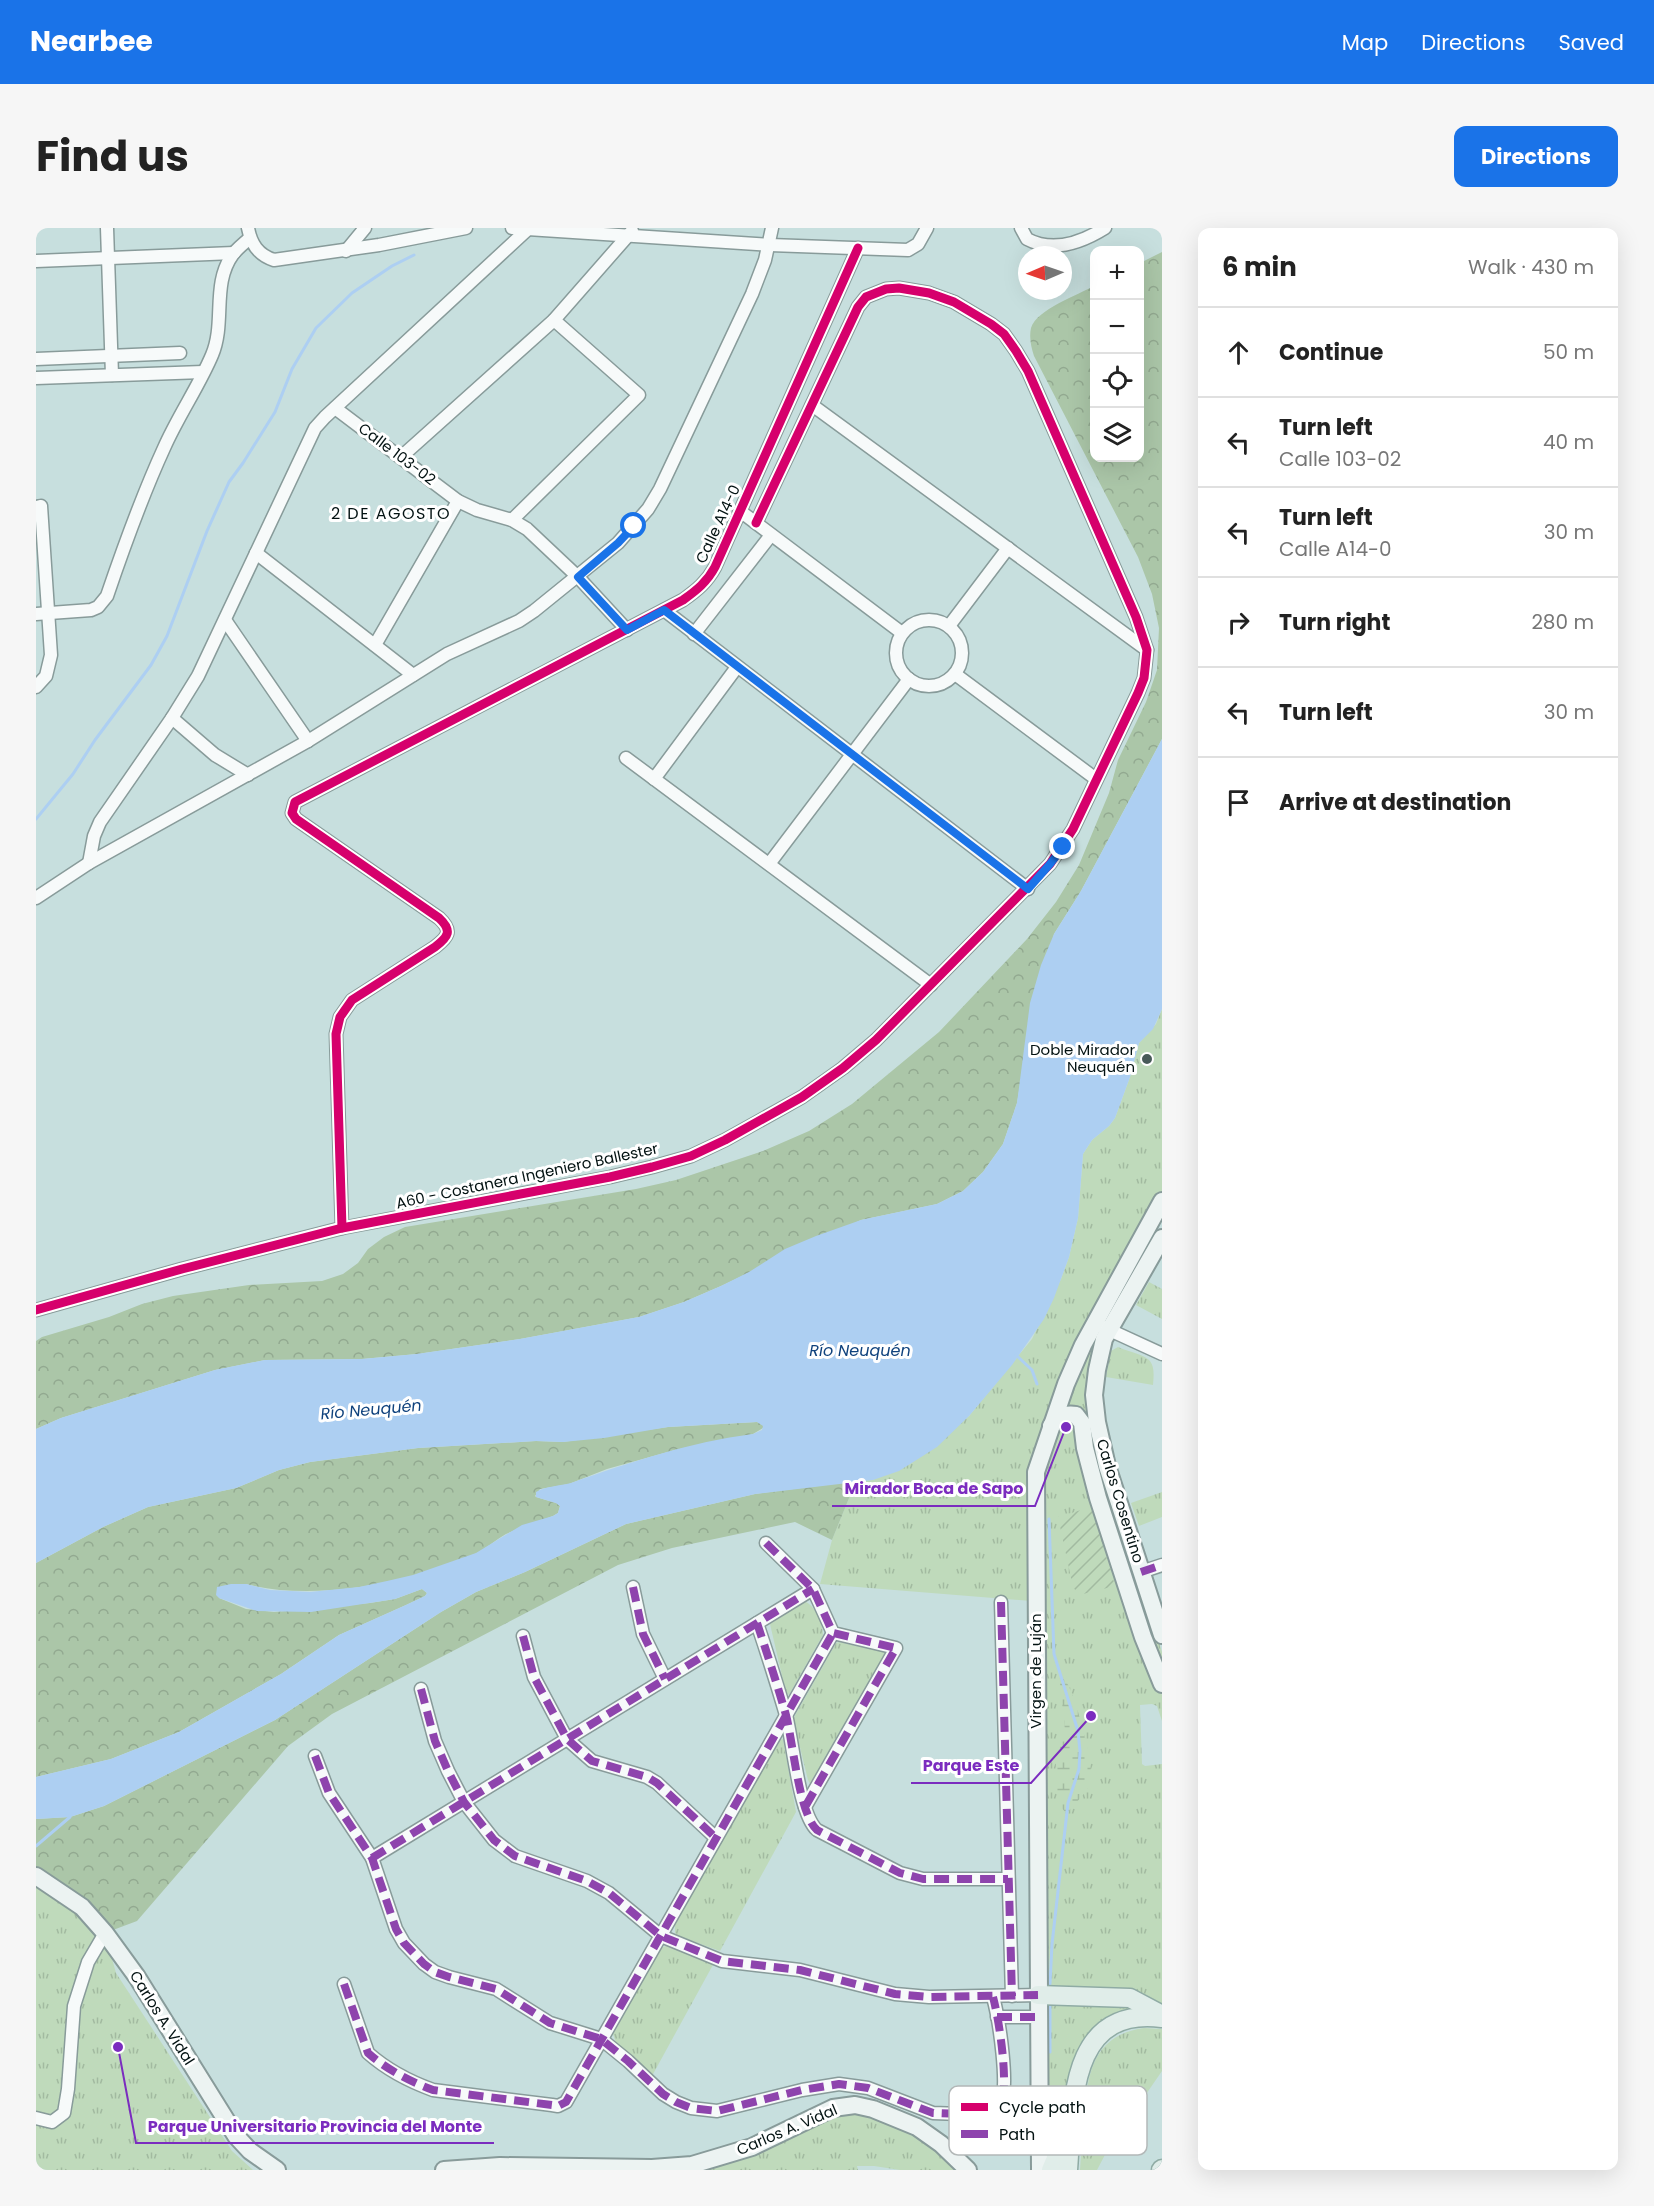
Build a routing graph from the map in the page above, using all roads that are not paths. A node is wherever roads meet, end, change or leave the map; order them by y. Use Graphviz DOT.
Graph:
graph roads {
  1 [pos="106,228"];
  2 [pos="365,228"];
  3 [pos="466,228"];
  4 [pos="512,228"];
  5 [pos="772,228"];
  6 [pos="927,228"];
  7 [pos="1021,228"];
  8 [pos="1105,228"];
  9 [pos="528,229"];
  10 [pos="631,232"];
  11 [pos="249,233"];
  12 [pos="770,245"];
  13 [pos="858,248"];
  14 [pos="346,251"];
  15 [pos="234,253"];
  16 [pos="108,258"];
  17 [pos="36,261"];
  18 [pos="554,320"];
  19 [pos="180,353"];
  20 [pos="112,356"];
  21 [pos="36,359"];
  22 [pos="203,372"];
  23 [pos="112,375"];
  24 [pos="36,378"];
  25 [pos="812,405"];
  26 [pos="335,408"];
  27 [pos="401,457"];
  28 [pos="458,501"];
  29 [pos="36,507"];
  30 [pos="740,511"];
  31 [pos="512,520"];
  32 [pos="756,524"];
  33 [pos="771,535"];
  34 [pos="1008,548"];
  35 [pos="256,552"];
  36 [pos="578,577"];
  37 [pos="664,610"];
  38 [pos="42,614"];
  39 [pos="225,620"];
  40 [pos="949,626"];
  41 [pos="627,630"];
  42 [pos="902,633"];
  43 [pos="694,634"];
  44 [pos="375,645"];
  45 [pos="1147,650"];
  46 [pos="737,668"];
  47 [pos="955,674"];
  48 [pos="413,675"];
  49 [pos="909,679"];
  50 [pos="36,687"];
  51 [pos="172,718"];
  52 [pos="308,741"];
  53 [pos="852,754"];
  54 [pos="626,758"];
  55 [pos="248,775"];
  56 [pos="654,779"];
  57 [pos="1096,779"];
  58 [pos="89,863"];
  59 [pos="769,864"];
  60 [pos="1028,889"];
  61 [pos="36,898"];
  62 [pos="931,985"];
  63 [pos="1162,1201"];
  64 [pos="342,1228"];
  65 [pos="1162,1238"];
  66 [pos="36,1310"];
  67 [pos="1102,1327"];
  68 [pos="1162,1354"];
  69 [pos="1051,1426"];
  70 [pos="766,1544"];
  71 [pos="1162,1565"];
  72 [pos="1141,1572"];
  73 [pos="633,1587"];
  74 [pos="813,1589"];
  75 [pos="1001,1602"];
  76 [pos="757,1623"];
  77 [pos="833,1633"];
  78 [pos="1162,1635"];
  79 [pos="523,1636"];
  80 [pos="665,1679"];
  81 [pos="1162,1684"];
  82 [pos="421,1689"];
  83 [pos="786,1717"];
  84 [pos="567,1739"];
  85 [pos="315,1756"];
  86 [pos="464,1802"];
  87 [pos="805,1807"];
  88 [pos="717,1838"];
  89 [pos="372,1858"];
  90 [pos="36,1875"];
  91 [pos="1008,1880"];
  92 [pos="105,1933"];
  93 [pos="661,1936"];
  94 [pos="344,1984"];
  95 [pos="1038,1995"];
  96 [pos="993,1996"];
  97 [pos="1012,1996"];
  98 [pos="1162,2016"];
  99 [pos="997,2017"];
  100 [pos="1039,2017"];
  101 [pos="601,2039"];
  102 [pos="1002,2086"];
  103 [pos="1039,2086"];
  104 [pos="1076,2086"];
  105 [pos="949,2114"];
  106 [pos="36,2118"];
  107 [pos="949,2152"];
  108 [pos="952,2155"];
  109 [pos="1040,2155"];
  110 [pos="1057,2155"];
  111 [pos="1069,2155"];
  112 [pos="538,2168"];
  113 [pos="277,2170"];
  114 [pos="444,2170"];
  115 [pos="968,2170"];
  116 [pos="1040,2170"];
  117 [pos="1051,2170"];
  118 [pos="1068,2170"];
  1 -- 16 [label="street"];
  2 -- 14 [label="street"];
  3 -- 14 [label="street"];
  4 -- 9 [label="street"];
  5 -- 12 [label="street"];
  6 -- 13 [label="street"];
  7 -- 8 [label="street"];
  9 -- 10 [label="street"];
  9 -- 26 [label="street"];
  10 -- 12 [label="street"];
  10 -- 18 [label="street"];
  11 -- 14 [label="street"];
  11 -- 15 [label="street"];
  12 -- 13 [label="street"];
  12 -- 36 [label="street"];
  13 -- 30 [label="street, Calle A14-0"];
  15 -- 16 [label="street"];
  15 -- 22 [label="street"];
  16 -- 17 [label="street"];
  16 -- 20 [label="street"];
  18 -- 27 [label="street"];
  18 -- 31 [label="street"];
  19 -- 20 [label="street"];
  20 -- 21 [label="street"];
  20 -- 23 [label="street"];
  22 -- 23 [label="street"];
  22 -- 38 [label="street"];
  23 -- 24 [label="street"];
  25 -- 32 [label="street"];
  25 -- 34 [label="street"];
  25 -- 45 [label="street"];
  26 -- 27 [label="street, Calle 103-02"];
  26 -- 35 [label="street"];
  27 -- 28 [label="street, Calle 103-02"];
  28 -- 31 [label="street, Calle 103-02"];
  28 -- 44 [label="street"];
  29 -- 38 [label="street"];
  30 -- 32 [label="street"];
  30 -- 37 [label="street, Calle A14-0"];
  31 -- 36 [label="street, Calle 103-02"];
  32 -- 33 [label="street"];
  33 -- 42 [label="street"];
  33 -- 43 [label="street"];
  34 -- 40 [label="street"];
  34 -- 45 [label="street"];
  35 -- 39 [label="street"];
  35 -- 44 [label="street"];
  36 -- 41 [label="street, Calle 103-02"];
  36 -- 48 [label="street"];
  37 -- 41 [label="street, Calle A14-0"];
  37 -- 43 [label="street"];
  38 -- 50 [label="street"];
  39 -- 51 [label="street"];
  39 -- 52 [label="street"];
  40 -- 42 [label="street"];
  40 -- 47 [label="street"];
  41 -- 64 [label="street, Calle A14-0"];
  42 -- 49 [label="street"];
  43 -- 46 [label="street"];
  44 -- 48 [label="street"];
  45 -- 57 [label="street, A60 - Costanera Ingeniero Ballester"];
  46 -- 53 [label="street"];
  46 -- 56 [label="street"];
  47 -- 49 [label="street"];
  47 -- 57 [label="street"];
  48 -- 52 [label="street"];
  49 -- 53 [label="street"];
  51 -- 55 [label="street"];
  51 -- 58 [label="street"];
  52 -- 55 [label="street"];
  53 -- 59 [label="street"];
  53 -- 60 [label="street"];
  54 -- 56 [label="street"];
  55 -- 58 [label="street"];
  56 -- 59 [label="street"];
  57 -- 60 [label="street, A60 - Costanera Ingeniero Ballester"];
  58 -- 61 [label="street"];
  59 -- 62 [label="street"];
  60 -- 62 [label="street, A60 - Costanera Ingeniero Ballester"];
  62 -- 64 [label="street, A60 - Costanera Ingeniero Ballester"];
  63 -- 67 [label="street, Virgen de Luján"];
  64 -- 66 [label="street, A60 - Costanera Ingeniero Ballester"];
  65 -- 67 [label="street, Virgen de Luján"];
  67 -- 68 [label="street"];
  67 -- 69 [label="street, Virgen de Luján"];
  67 -- 72 [label="street, Carlos Cosentino"];
  69 -- 81 [label="street"];
  69 -- 95 [label="street, Virgen de Luján"];
  70 -- 74 [label="street"];
  71 -- 72 [label="street"];
  72 -- 78 [label="street, Carlos Cosentino"];
  73 -- 80 [label="street"];
  74 -- 76 [label="street"];
  74 -- 77 [label="street"];
  75 -- 91 [label="street"];
  76 -- 80 [label="street"];
  76 -- 83 [label="street"];
  77 -- 83 [label="street"];
  77 -- 87 [label="street"];
  79 -- 84 [label="street"];
  80 -- 84 [label="street"];
  82 -- 86 [label="street"];
  83 -- 87 [label="street"];
  83 -- 88 [label="street"];
  84 -- 86 [label="street"];
  84 -- 88 [label="street"];
  85 -- 89 [label="street"];
  86 -- 89 [label="street"];
  86 -- 93 [label="street"];
  87 -- 91 [label="street"];
  88 -- 93 [label="street"];
  89 -- 101 [label="street"];
  90 -- 92 [label="street, Carlos A. Vidal"];
  91 -- 97 [label="street"];
  92 -- 106 [label="street"];
  92 -- 113 [label="street, Carlos A. Vidal"];
  93 -- 96 [label="street"];
  93 -- 101 [label="street"];
  94 -- 101 [label="street"];
  95 -- 97 [label="street"];
  95 -- 98 [label="main road"];
  95 -- 100 [label="street, Virgen de Luján"];
  96 -- 97 [label="street"];
  96 -- 99 [label="street"];
  98 -- 104 [label="main road"];
  99 -- 100 [label="street"];
  99 -- 102 [label="street"];
  100 -- 103 [label="street, Virgen de Luján"];
  101 -- 105 [label="street"];
  107 -- 112 [label="street, Carlos A. Vidal"];
  108 -- 115 [label="street, Carlos A. Vidal"];
  109 -- 116 [label="street, Virgen de Luján"];
  110 -- 117 [label="main road"];
  111 -- 118 [label="main road"];
  112 -- 114 [label="street, Carlos A. Vidal"];
}
